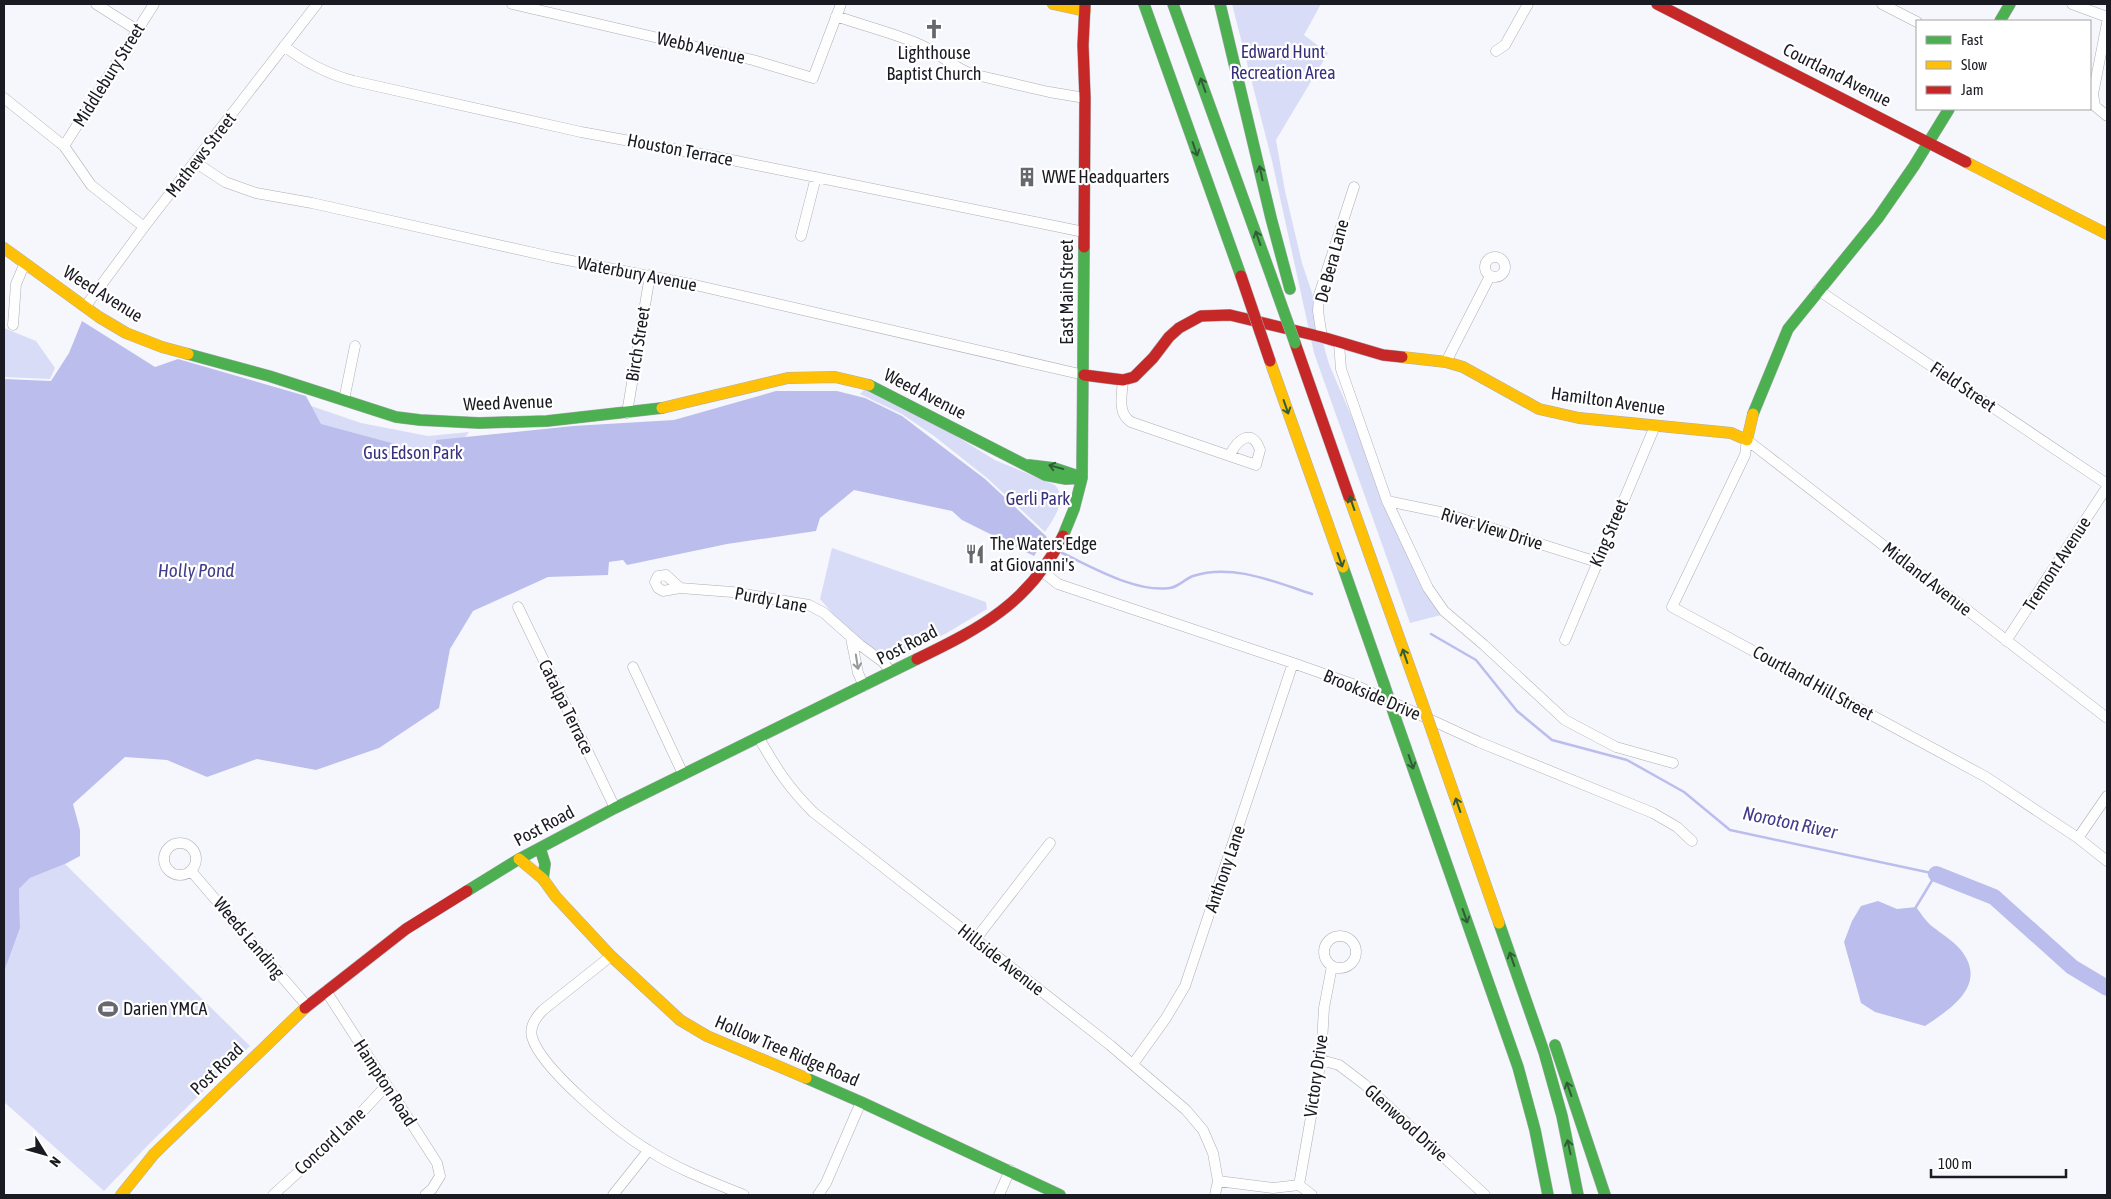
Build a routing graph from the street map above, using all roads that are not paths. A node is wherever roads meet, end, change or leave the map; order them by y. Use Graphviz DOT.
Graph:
graph roads {
  1 [pos="96,4"];
  2 [pos="154,4"];
  3 [pos="317,4"];
  4 [pos="512,4"];
  5 [pos="840,4"];
  6 [pos="1053,4"];
  7 [pos="1143,4"];
  8 [pos="1173,4"];
  9 [pos="1220,4"];
  10 [pos="1528,4"];
  11 [pos="1657,4"];
  12 [pos="1882,4"];
  13 [pos="2010,4"];
  14 [pos="2072,4"];
  15 [pos="1085,7"];
  16 [pos="836,16"];
  17 [pos="2107,17"];
  18 [pos="2001,20"];
  19 [pos="1916,21"];
  20 [pos="2107,23"];
  21 [pos="137,30"];
  22 [pos="284,46"];
  23 [pos="1496,51"];
  24 [pos="4,98"];
  25 [pos="1085,98"];
  26 [pos="1948,110"];
  27 [pos="2107,116"];
  28 [pos="1929,142"];
  29 [pos="64,146"];
  30 [pos="195,162"];
  31 [pos="816,177"];
  32 [pos="1354,187"];
  33 [pos="144,227"];
  34 [pos="1084,232"];
  35 [pos="2107,234"];
  36 [pos="801,236"];
  37 [pos="4,248"];
  38 [pos="24,263"];
  39 [pos="650,275"];
  40 [pos="1490,276"];
  41 [pos="1818,290"];
  42 [pos="85,307"];
  43 [pos="13,325"];
  44 [pos="1322,337"];
  45 [pos="1295,343"];
  46 [pos="1339,343"];
  47 [pos="355,346"];
  48 [pos="1446,362"];
  49 [pos="1084,375"];
  50 [pos="1123,380"];
  51 [pos="344,400"];
  52 [pos="627,413"];
  53 [pos="1655,426"];
  54 [pos="1747,440"];
  55 [pos="1230,455"];
  56 [pos="1082,478"];
  57 [pos="2107,486"];
  58 [pos="1387,501"];
  59 [pos="1597,562"];
  60 [pos="1045,569"];
  61 [pos="680,588"];
  62 [pos="518,607"];
  63 [pos="850,638"];
  64 [pos="1565,640"];
  65 [pos="2006,641"];
  66 [pos="1293,663"];
  67 [pos="633,667"];
  68 [pos="891,672"];
  69 [pos="864,686"];
  70 [pos="2107,718"];
  71 [pos="759,738"];
  72 [pos="1673,763"];
  73 [pos="682,774"];
  74 [pos="2107,796"];
  75 [pos="615,808"];
  76 [pos="2078,838"];
  77 [pos="1692,841"];
  78 [pos="1050,843"];
  79 [pos="540,848"];
  80 [pos="519,859"];
  81 [pos="2107,861"];
  82 [pos="191,870"];
  83 [pos="543,879"];
  84 [pos="975,940"];
  85 [pos="611,956"];
  86 [pos="1332,966"];
  87 [pos="1518,976"];
  88 [pos="326,991"];
  89 [pos="307,1006"];
  90 [pos="1545,1015"];
  91 [pos="1551,1034"];
  92 [pos="1321,1060"];
  93 [pos="1133,1064"];
  94 [pos="386,1086"];
  95 [pos="861,1102"];
  96 [pos="648,1151"];
  97 [pos="1010,1170"];
  98 [pos="1218,1182"];
  99 [pos="1298,1185"];
  100 [pos="121,1195"];
  101 [pos="273,1195"];
  102 [pos="425,1195"];
  103 [pos="613,1195"];
  104 [pos="744,1195"];
  105 [pos="818,1195"];
  106 [pos="998,1195"];
  107 [pos="1060,1195"];
  108 [pos="1215,1195"];
  109 [pos="1312,1195"];
  110 [pos="1485,1195"];
  111 [pos="1548,1195"];
  112 [pos="1578,1195"];
  113 [pos="1605,1195"];
  1 -- 21 [label="street"];
  2 -- 21 [label="street, Middlebury Street"];
  3 -- 22 [label="street, Mathews Street"];
  4 -- 16 [label="street, Webb Avenue"];
  5 -- 16 [label="street, Webb Avenue"];
  6 -- 15 [label="main road"];
  7 -- 111 [label="main road, one-way, bridge"];
  45 -- 8 [label="main road, one-way, bridge"];
  45 -- 9 [label="main road, one-way, bridge"];
  10 -- 23 [label="street"];
  11 -- 28 [label="main road, Courtland Avenue"];
  12 -- 19 [label="street"];
  13 -- 18 [label="main road"];
  14 -- 17 [label="street"];
  15 -- 25 [label="main road, East Main Street"];
  16 -- 25 [label="street"];
  20 -- 27 [label="street"];
  21 -- 29 [label="street, Middlebury Street"];
  22 -- 30 [label="street, Mathews Street"];
  22 -- 31 [label="street, Houston Terrace"];
  24 -- 29 [label="street"];
  25 -- 34 [label="main road, East Main Street"];
  26 -- 28 [label="main road"];
  28 -- 35 [label="main road, Courtland Avenue"];
  28 -- 41 [label="main road"];
  29 -- 33 [label="street"];
  30 -- 33 [label="street, Mathews Street"];
  30 -- 39 [label="street, Waterbury Avenue"];
  31 -- 34 [label="street, Houston Terrace"];
  31 -- 36 [label="street"];
  32 -- 44 [label="street, De Bera Lane"];
  33 -- 42 [label="street, Mathews Street"];
  34 -- 49 [label="main road, East Main Street"];
  37 -- 38 [label="main road, Weed Avenue"];
  38 -- 42 [label="main road, Weed Avenue"];
  38 -- 43 [label="street"];
  39 -- 49 [label="street, Waterbury Avenue"];
  39 -- 52 [label="street, Birch Street"];
  40 -- 48 [label="street"];
  41 -- 54 [label="main road"];
  41 -- 57 [label="street, Field Street"];
  42 -- 51 [label="main road, Weed Avenue"];
  44 -- 46 [label="main road, Hamilton Avenue"];
  44 -- 50 [label="main road, Hamilton Avenue"];
  87 -- 45 [label="main road, one-way, bridge"];
  46 -- 48 [label="main road, Hamilton Avenue"];
  46 -- 58 [label="street"];
  47 -- 51 [label="street"];
  48 -- 53 [label="main road, Hamilton Avenue"];
  49 -- 50 [label="main road"];
  49 -- 56 [label="main road, East Main Street"];
  50 -- 55 [label="street"];
  51 -- 52 [label="main road, Weed Avenue"];
  52 -- 56 [label="main road, Weed Avenue"];
  53 -- 54 [label="main road, Hamilton Avenue"];
  53 -- 59 [label="street, King Street"];
  54 -- 65 [label="street, Midland Avenue"];
  54 -- 76 [label="street, Courtland Hill Street"];
  56 -- 60 [label="main road, East Main Street"];
  57 -- 65 [label="street, Tremont Avenue"];
  58 -- 59 [label="street, River View Drive"];
  58 -- 72 [label="street"];
  59 -- 64 [label="street, King Street"];
  60 -- 66 [label="street, Brookside Drive"];
  60 -- 68 [label="main road, Post Road"];
  61 -- 63 [label="street, Purdy Lane"];
  62 -- 75 [label="street, Catalpa Terrace"];
  63 -- 68 [label="street, Purdy Lane"];
  63 -- 69 [label="street, one-way"];
  65 -- 70 [label="street, Midland Avenue"];
  66 -- 77 [label="street, Brookside Drive"];
  66 -- 93 [label="street, Anthony Lane"];
  67 -- 73 [label="street"];
  68 -- 69 [label="main road, Post Road"];
  69 -- 71 [label="main road, Post Road"];
  71 -- 73 [label="main road, Post Road"];
  71 -- 84 [label="street, Hillside Avenue"];
  73 -- 75 [label="main road, Post Road"];
  74 -- 76 [label="street"];
  75 -- 79 [label="main road, Post Road"];
  76 -- 81 [label="street, Courtland Hill Street"];
  78 -- 84 [label="street"];
  79 -- 80 [label="main road, Post Road"];
  79 -- 83 [label="main road"];
  80 -- 83 [label="main road, Hollow Tree Ridge Road"];
  80 -- 88 [label="main road, Post Road"];
  82 -- 89 [label="street, Weeds Landing"];
  83 -- 85 [label="main road, Hollow Tree Ridge Road"];
  84 -- 93 [label="street, Hillside Avenue"];
  85 -- 95 [label="main road, Hollow Tree Ridge Road"];
  85 -- 96 [label="street"];
  86 -- 92 [label="street, Victory Drive"];
  87 -- 90 [label="main road"];
  112 -- 87 [label="main road, one-way"];
  88 -- 89 [label="main road, Post Road"];
  88 -- 94 [label="street, Hampton Road"];
  89 -- 100 [label="main road, Post Road"];
  113 -- 91 [label="main road, one-way"];
  92 -- 99 [label="street, Victory Drive"];
  92 -- 110 [label="street, Glenwood Drive"];
  93 -- 98 [label="street, Hillside Avenue"];
  94 -- 101 [label="street, Concord Lane"];
  94 -- 102 [label="street, Hampton Road"];
  95 -- 97 [label="main road, Hollow Tree Ridge Road"];
  95 -- 105 [label="street"];
  96 -- 103 [label="street"];
  96 -- 104 [label="street"];
  97 -- 106 [label="street"];
  97 -- 107 [label="main road, Hollow Tree Ridge Road"];
  98 -- 99 [label="street"];
  98 -- 108 [label="street, Hillside Avenue"];
  99 -- 109 [label="street"];
}
